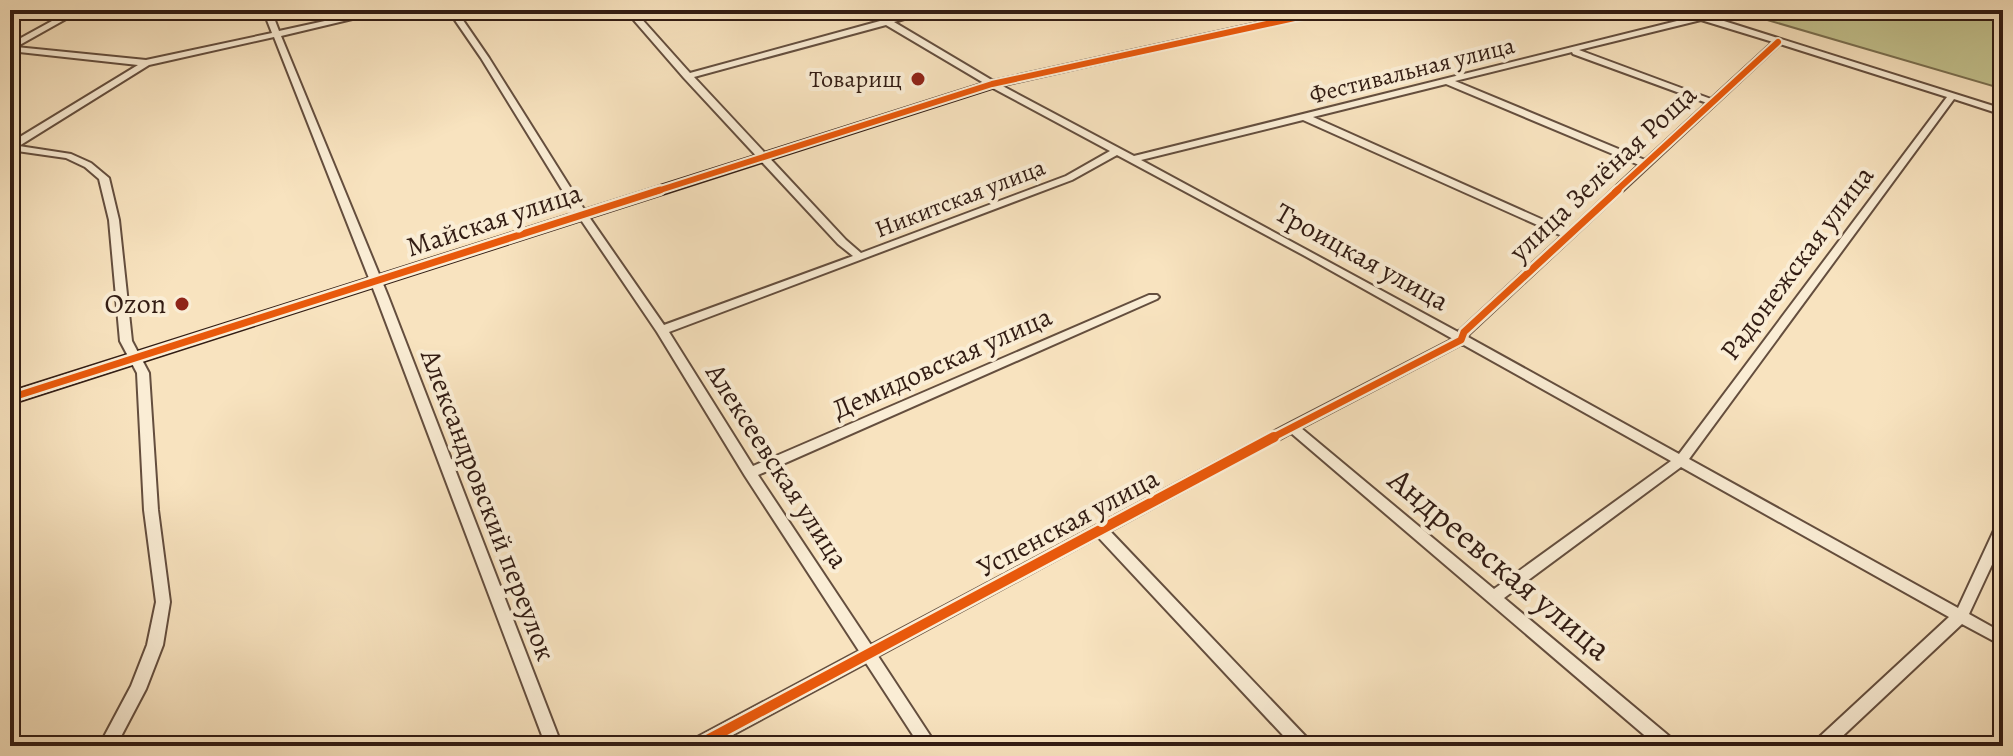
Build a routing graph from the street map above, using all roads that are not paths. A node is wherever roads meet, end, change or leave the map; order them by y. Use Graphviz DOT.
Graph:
graph roads {
  1 [pos="78,10"];
  2 [pos="267,10"];
  3 [pos="386,10"];
  4 [pos="452,10"];
  5 [pos="656,10"];
  6 [pos="867,10"];
  7 [pos="931,10"];
  8 [pos="1331,10"];
  9 [pos="1679,10"];
  10 [pos="632,13"];
  11 [pos="1702,17"];
  12 [pos="885,21"];
  13 [pos="276,34"];
  14 [pos="1778,42"];
  15 [pos="10,48"];
  16 [pos="1575,51"];
  17 [pos="146,63"];
  18 [pos="687,76"];
  19 [pos="1449,82"];
  20 [pos="992,84"];
  21 [pos="1953,95"];
  22 [pos="1712,102"];
  23 [pos="2003,112"];
  24 [pos="1305,117"];
  25 [pos="10,147"];
  26 [pos="1117,151"];
  27 [pos="761,156"];
  28 [pos="1131,160"];
  29 [pos="1646,164"];
  30 [pos="582,214"];
  31 [pos="1567,234"];
  32 [pos="860,257"];
  33 [pos="376,281"];
  34 [pos="1153,297"];
  35 [pos="662,330"];
  36 [pos="1461,340"];
  37 [pos="135,358"];
  38 [pos="10,398"];
  39 [pos="1292,427"];
  40 [pos="1680,461"];
  41 [pos="750,473"];
  42 [pos="2003,526"];
  43 [pos="1100,530"];
  44 [pos="1493,598"];
  45 [pos="1961,616"];
  46 [pos="2003,640"];
  47 [pos="870,655"];
  48 [pos="107,746"];
  49 [pos="554,746"];
  50 [pos="696,746"];
  51 [pos="929,746"];
  52 [pos="1304,746"];
  53 [pos="1669,746"];
  54 [pos="1821,746"];
  1 -- 15 [label="street"];
  2 -- 13 [label="street, Александровский переулок"];
  3 -- 13 [label="street"];
  4 -- 30 [label="street, Алексеевская улица"];
  5 -- 10 [label="street"];
  6 -- 12 [label="street, Троицкая улица"];
  7 -- 12 [label="street"];
  8 -- 20 [label="street, Майская улица"];
  9 -- 11 [label="street"];
  10 -- 18 [label="street, Никитская улица"];
  11 -- 14 [label="street"];
  11 -- 16 [label="street, Фестивальная улица"];
  12 -- 18 [label="street"];
  12 -- 20 [label="street, Троицкая улица"];
  13 -- 17 [label="street"];
  13 -- 33 [label="street, Александровский переулок"];
  14 -- 21 [label="street"];
  14 -- 22 [label="street, улица Зелёная Роща"];
  15 -- 17 [label="street"];
  16 -- 19 [label="street, Фестивальная улица"];
  16 -- 22 [label="street"];
  17 -- 25 [label="street"];
  18 -- 27 [label="street, Никитская улица"];
  19 -- 24 [label="street, Фестивальная улица"];
  19 -- 29 [label="street"];
  20 -- 26 [label="street, Троицкая улица"];
  20 -- 27 [label="street, Майская улица"];
  21 -- 23 [label="street"];
  21 -- 40 [label="street, Радонежская улица"];
  22 -- 29 [label="street, улица Зелёная Роща"];
  24 -- 28 [label="street, Фестивальная улица"];
  24 -- 31 [label="street"];
  25 -- 37 [label="street"];
  26 -- 28 [label="street, Троицкая улица"];
  26 -- 32 [label="street, Никитская улица"];
  27 -- 30 [label="street, Майская улица"];
  27 -- 32 [label="street, Никитская улица"];
  28 -- 36 [label="street, Троицкая улица"];
  29 -- 31 [label="street, улица Зелёная Роща"];
  30 -- 33 [label="street, Майская улица"];
  30 -- 35 [label="street, Алексеевская улица"];
  31 -- 36 [label="street, улица Зелёная Роща"];
  32 -- 35 [label="street"];
  33 -- 37 [label="street, Майская улица"];
  33 -- 49 [label="street, Александровский переулок"];
  34 -- 41 [label="street, Демидовская улица"];
  35 -- 41 [label="street, Алексеевская улица"];
  36 -- 39 [label="street, Успенская улица"];
  36 -- 40 [label="street, Троицкая улица"];
  37 -- 38 [label="street, Майская улица"];
  37 -- 48 [label="street"];
  39 -- 43 [label="street, Успенская улица"];
  39 -- 44 [label="street, Андреевская улица"];
  40 -- 44 [label="street, Радонежская улица"];
  40 -- 45 [label="street, Троицкая улица"];
  41 -- 47 [label="street, Алексеевская улица"];
  42 -- 45 [label="street"];
  43 -- 47 [label="street, Успенская улица"];
  43 -- 52 [label="street"];
  44 -- 53 [label="street, Андреевская улица"];
  45 -- 46 [label="street, Троицкая улица"];
  45 -- 54 [label="street"];
  47 -- 50 [label="street, Успенская улица"];
  47 -- 51 [label="street, Алексеевская улица"];
}
